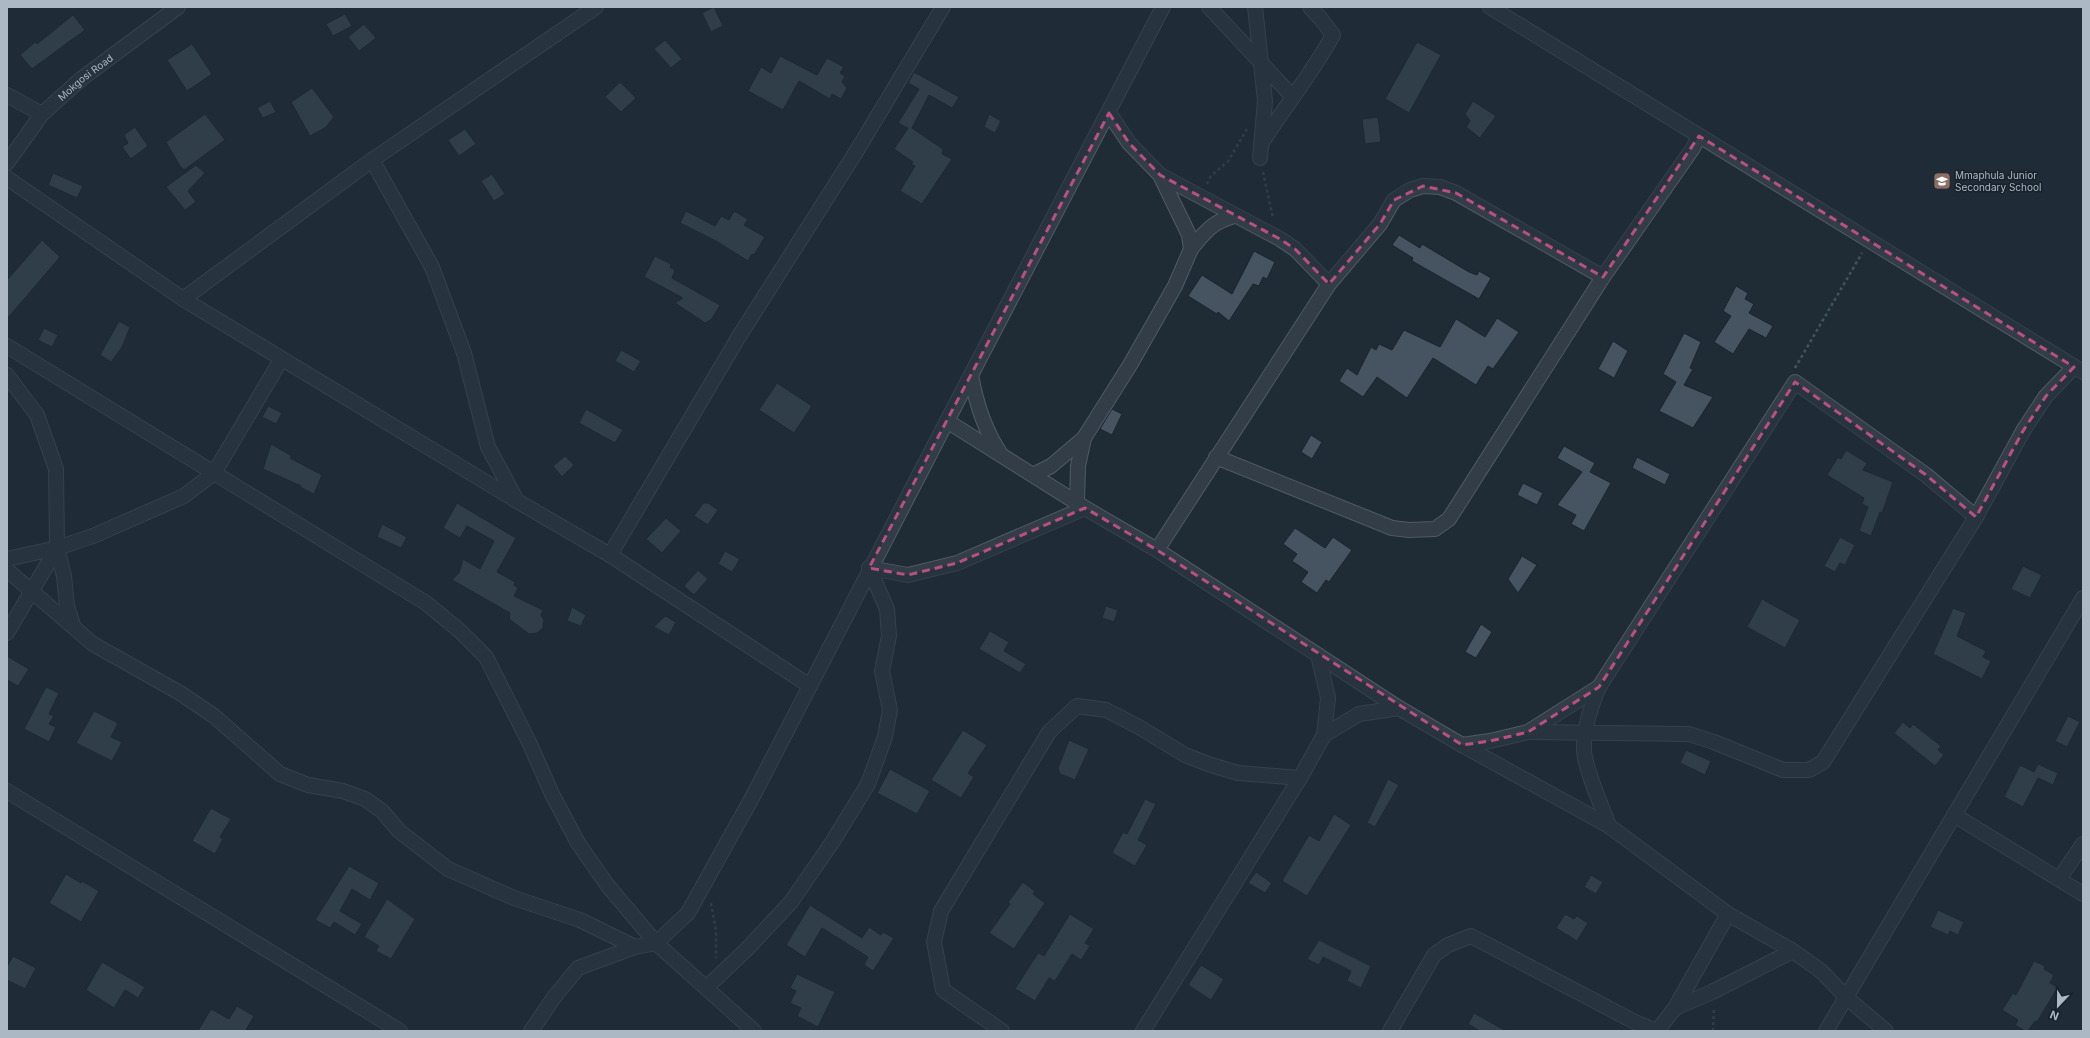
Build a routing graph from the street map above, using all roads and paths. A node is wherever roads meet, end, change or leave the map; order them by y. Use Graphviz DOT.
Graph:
graph roads {
  1 [pos="178,7"];
  2 [pos="596,7"];
  3 [pos="1163,7"];
  4 [pos="1209,7"];
  5 [pos="1255,7"];
  6 [pos="1310,7"];
  7 [pos="1490,7"];
  8 [pos="938,10"];
  9 [pos="1263,66"];
  10 [pos="7,95"];
  11 [pos="1292,96"];
  12 [pos="1109,113"];
  13 [pos="42,114"];
  14 [pos="1249,126"];
  15 [pos="1698,136"];
  16 [pos="1263,141"];
  17 [pos="1260,158"];
  18 [pos="372,160"];
  19 [pos="7,163"];
  20 [pos="1160,175"];
  21 [pos="7,178"];
  22 [pos="1199,197"];
  23 [pos="1234,216"];
  24 [pos="1280,239"];
  25 [pos="1870,241"];
  26 [pos="1191,249"];
  27 [pos="1603,277"];
  28 [pos="1329,284"];
  29 [pos="183,298"];
  30 [pos="7,346"];
  31 [pos="281,360"];
  32 [pos="2079,369"];
  33 [pos="7,375"];
  34 [pos="971,375"];
  35 [pos="1795,382"];
  36 [pos="947,421"];
  37 [pos="1084,438"];
  38 [pos="1003,456"];
  39 [pos="1216,457"];
  40 [pos="214,473"];
  41 [pos="1033,475"];
  42 [pos="517,501"];
  43 [pos="1081,505"];
  44 [pos="1976,518"];
  45 [pos="57,548"];
  46 [pos="1157,550"];
  47 [pos="610,555"];
  48 [pos="7,559"];
  49 [pos="869,568"];
  50 [pos="7,570"];
  51 [pos="32,592"];
  52 [pos="2083,598"];
  53 [pos="73,626"];
  54 [pos="7,633"];
  55 [pos="1318,655"];
  56 [pos="810,686"];
  57 [pos="1599,687"];
  58 [pos="1399,708"];
  59 [pos="1528,732"];
  60 [pos="1586,733"];
  61 [pos="1324,735"];
  62 [pos="1462,745"];
  63 [pos="1300,778"];
  64 [pos="7,791"];
  65 [pos="1954,815"];
  66 [pos="1609,826"];
  67 [pos="2083,844"];
  68 [pos="2059,879"];
  69 [pos="705,884"];
  70 [pos="2083,894"];
  71 [pos="1728,914"];
  72 [pos="656,943"];
  73 [pos="635,946"];
  74 [pos="1793,951"];
  75 [pos="714,963"];
  76 [pos="706,988"];
  77 [pos="1846,998"];
  78 [pos="1675,1008"];
  79 [pos="400,1031"];
  80 [pos="530,1031"];
  81 [pos="754,1031"];
  82 [pos="1002,1031"];
  83 [pos="1143,1031"];
  84 [pos="1390,1031"];
  85 [pos="1657,1031"];
  86 [pos="1826,1031"];
  87 [pos="1886,1031"];
  1 -- 13 [label="street, Mokgosi Road"];
  2 -- 18 [label="street"];
  3 -- 12 [label="street"];
  4 -- 9 [label="street"];
  5 -- 9 [label="street"];
  6 -- 11 [label="street"];
  7 -- 15 [label="street"];
  8 -- 47 [label="street"];
  9 -- 11 [label="street"];
  9 -- 16 [label="street"];
  10 -- 13 [label="street"];
  11 -- 16 [label="street"];
  12 -- 20 [label="street"];
  12 -- 34 [label="street"];
  13 -- 19 [label="street, Mokgosi Road"];
  14 -- 22 [label="path"];
  15 -- 25 [label="street"];
  15 -- 27 [label="street"];
  16 -- 17 [label="street"];
  17 -- 24 [label="path"];
  18 -- 29 [label="street"];
  18 -- 42 [label="street"];
  20 -- 22 [label="street"];
  20 -- 26 [label="street"];
  21 -- 29 [label="street"];
  22 -- 23 [label="street"];
  23 -- 24 [label="street"];
  23 -- 26 [label="street"];
  24 -- 28 [label="street"];
  25 -- 32 [label="street"];
  25 -- 35 [label="path"];
  26 -- 37 [label="street"];
  27 -- 28 [label="street"];
  27 -- 39 [label="street"];
  28 -- 39 [label="street"];
  29 -- 31 [label="street"];
  30 -- 40 [label="street"];
  31 -- 40 [label="street"];
  31 -- 42 [label="street"];
  32 -- 44 [label="street"];
  33 -- 45 [label="street"];
  34 -- 36 [label="street"];
  34 -- 38 [label="street"];
  35 -- 44 [label="street"];
  35 -- 57 [label="street"];
  36 -- 38 [label="street"];
  36 -- 49 [label="street"];
  37 -- 41 [label="street"];
  37 -- 43 [label="street"];
  38 -- 41 [label="street"];
  39 -- 46 [label="street"];
  40 -- 45 [label="street"];
  40 -- 72 [label="street"];
  41 -- 43 [label="street"];
  42 -- 47 [label="street"];
  43 -- 46 [label="street"];
  43 -- 49 [label="street"];
  44 -- 60 [label="street"];
  45 -- 48 [label="street"];
  45 -- 51 [label="street"];
  45 -- 53 [label="street"];
  46 -- 55 [label="street"];
  47 -- 56 [label="street"];
  49 -- 56 [label="street"];
  49 -- 76 [label="street"];
  50 -- 51 [label="street"];
  51 -- 53 [label="street"];
  51 -- 54 [label="street"];
  52 -- 65 [label="street"];
  53 -- 73 [label="street"];
  55 -- 58 [label="street"];
  55 -- 61 [label="street"];
  56 -- 69 [label="street"];
  57 -- 59 [label="street"];
  57 -- 60 [label="street"];
  58 -- 61 [label="street"];
  58 -- 62 [label="street"];
  59 -- 60 [label="street"];
  59 -- 62 [label="street"];
  60 -- 66 [label="street"];
  61 -- 63 [label="street"];
  62 -- 66 [label="street"];
  63 -- 82 [label="street"];
  63 -- 83 [label="street"];
  64 -- 79 [label="street"];
  65 -- 68 [label="street"];
  65 -- 77 [label="street"];
  66 -- 71 [label="street"];
  67 -- 68 [label="street"];
  68 -- 70 [label="street"];
  69 -- 72 [label="street"];
  69 -- 75 [label="path"];
  71 -- 74 [label="street"];
  71 -- 78 [label="street"];
  72 -- 73 [label="street"];
  72 -- 76 [label="street"];
  73 -- 80 [label="street"];
  74 -- 77 [label="street"];
  74 -- 78 [label="street"];
  76 -- 81 [label="street"];
  77 -- 86 [label="street"];
  77 -- 87 [label="street"];
  78 -- 85 [label="street"];
  84 -- 85 [label="street"];
}
